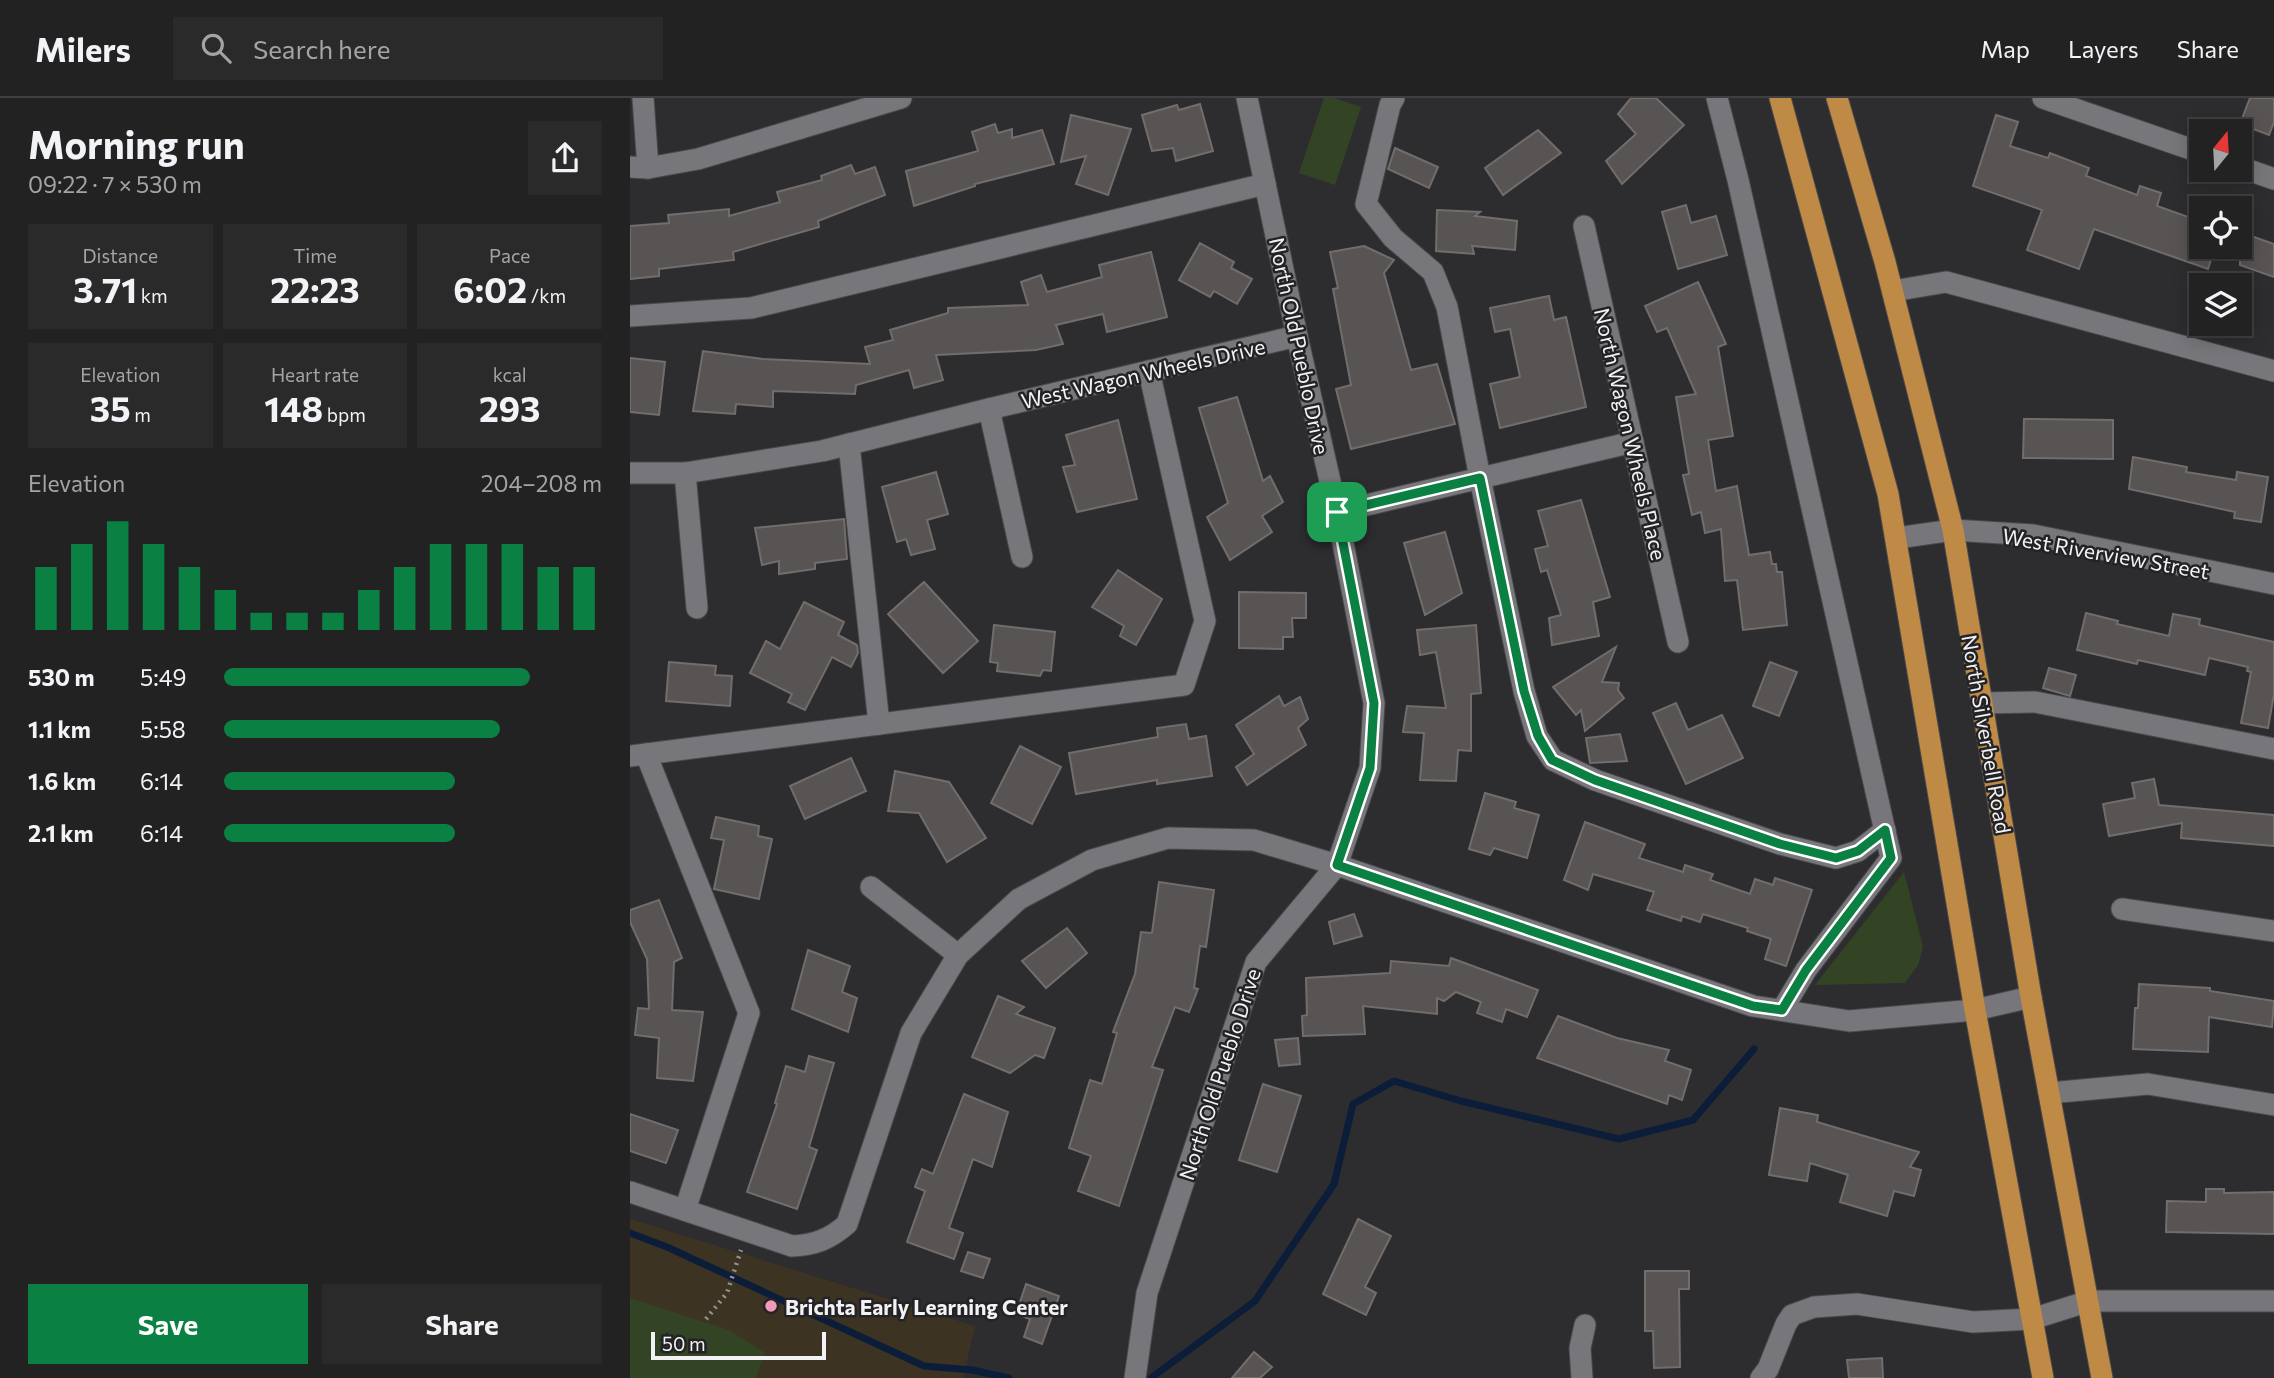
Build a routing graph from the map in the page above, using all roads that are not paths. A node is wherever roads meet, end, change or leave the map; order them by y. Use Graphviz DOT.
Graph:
graph roads {
  1 [pos="643,98"];
  2 [pos="901,98"];
  3 [pos="1247,98"];
  4 [pos="1394,98"];
  5 [pos="1717,98"];
  6 [pos="1780,98"];
  7 [pos="1837,98"];
  8 [pos="2043,98"];
  9 [pos="2189,149"];
  10 [pos="639,168"];
  11 [pos="2252,171"];
  12 [pos="2274,179"];
  13 [pos="1265,184"];
  14 [pos="1584,226"];
  15 [pos="1893,291"];
  16 [pos="630,316"];
  17 [pos="1297,337"];
  18 [pos="1149,371"];
  19 [pos="2274,371"];
  20 [pos="989,409"];
  21 [pos="1633,442"];
  22 [pos="849,444"];
  23 [pos="630,473"];
  24 [pos="685,473"];
  25 [pos="1480,478"];
  26 [pos="1337,512"];
  27 [pos="1952,530"];
  28 [pos="1896,538"];
  29 [pos="1022,557"];
  30 [pos="2274,584"];
  31 [pos="697,608"];
  32 [pos="1678,642"];
  33 [pos="1982,703"];
  34 [pos="879,724"];
  35 [pos="2274,749"];
  36 [pos="638,755"];
  37 [pos="1885,830"];
  38 [pos="1337,865"];
  39 [pos="871,887"];
  40 [pos="2122,909"];
  41 [pos="2274,931"];
  42 [pos="958,955"];
  43 [pos="2031,997"];
  44 [pos="1782,1010"];
  45 [pos="1975,1010"];
  46 [pos="2049,1093"];
  47 [pos="2274,1105"];
  48 [pos="630,1192"];
  49 [pos="685,1210"];
  50 [pos="2089,1301"];
  51 [pos="2274,1301"];
  52 [pos="2032,1319"];
  53 [pos="1585,1325"];
  54 [pos="1135,1378"];
  55 [pos="1582,1378"];
  56 [pos="1761,1378"];
  57 [pos="2043,1378"];
  58 [pos="2102,1378"];
  1 -- 10 [label="street"];
  2 -- 10 [label="street"];
  3 -- 13 [label="street, North Old Pueblo Drive"];
  4 -- 25 [label="street"];
  5 -- 37 [label="street"];
  6 -- 28 [label="main road"];
  7 -- 15 [label="main road, North Silverbell Road"];
  8 -- 9 [label="street"];
  11 -- 12 [label="street"];
  13 -- 16 [label="street"];
  13 -- 17 [label="street, North Old Pueblo Drive"];
  14 -- 21 [label="street, North Wagon Wheels Place"];
  15 -- 19 [label="street"];
  15 -- 27 [label="main road, North Silverbell Road"];
  17 -- 18 [label="street, West Wagon Wheels Drive"];
  17 -- 26 [label="street, North Old Pueblo Drive"];
  18 -- 20 [label="street, West Wagon Wheels Drive"];
  18 -- 34 [label="street"];
  20 -- 22 [label="street, West Wagon Wheels Drive"];
  20 -- 29 [label="street"];
  21 -- 25 [label="street"];
  21 -- 32 [label="street, North Wagon Wheels Place"];
  22 -- 24 [label="street, West Wagon Wheels Drive"];
  22 -- 34 [label="street"];
  23 -- 24 [label="street, West Wagon Wheels Drive"];
  24 -- 31 [label="street"];
  25 -- 26 [label="street"];
  25 -- 37 [label="street"];
  26 -- 38 [label="street, North Old Pueblo Drive"];
  27 -- 28 [label="street, West Riverview Street"];
  27 -- 30 [label="street, West Riverview Street"];
  27 -- 33 [label="main road, North Silverbell Road"];
  28 -- 45 [label="main road"];
  33 -- 35 [label="street"];
  33 -- 43 [label="main road, North Silverbell Road"];
  34 -- 36 [label="street"];
  36 -- 49 [label="street"];
  37 -- 44 [label="street"];
  38 -- 42 [label="street"];
  38 -- 44 [label="street"];
  38 -- 54 [label="street, North Old Pueblo Drive"];
  39 -- 42 [label="street"];
  40 -- 41 [label="street"];
  42 -- 49 [label="street"];
  43 -- 45 [label="street"];
  43 -- 46 [label="main road, North Silverbell Road"];
  44 -- 45 [label="street"];
  45 -- 52 [label="main road"];
  46 -- 47 [label="street"];
  46 -- 50 [label="main road, North Silverbell Road"];
  48 -- 49 [label="street"];
  50 -- 51 [label="street"];
  50 -- 52 [label="street"];
  50 -- 58 [label="main road, North Silverbell Road"];
  52 -- 56 [label="street"];
  52 -- 57 [label="main road"];
  53 -- 55 [label="street"];
}
